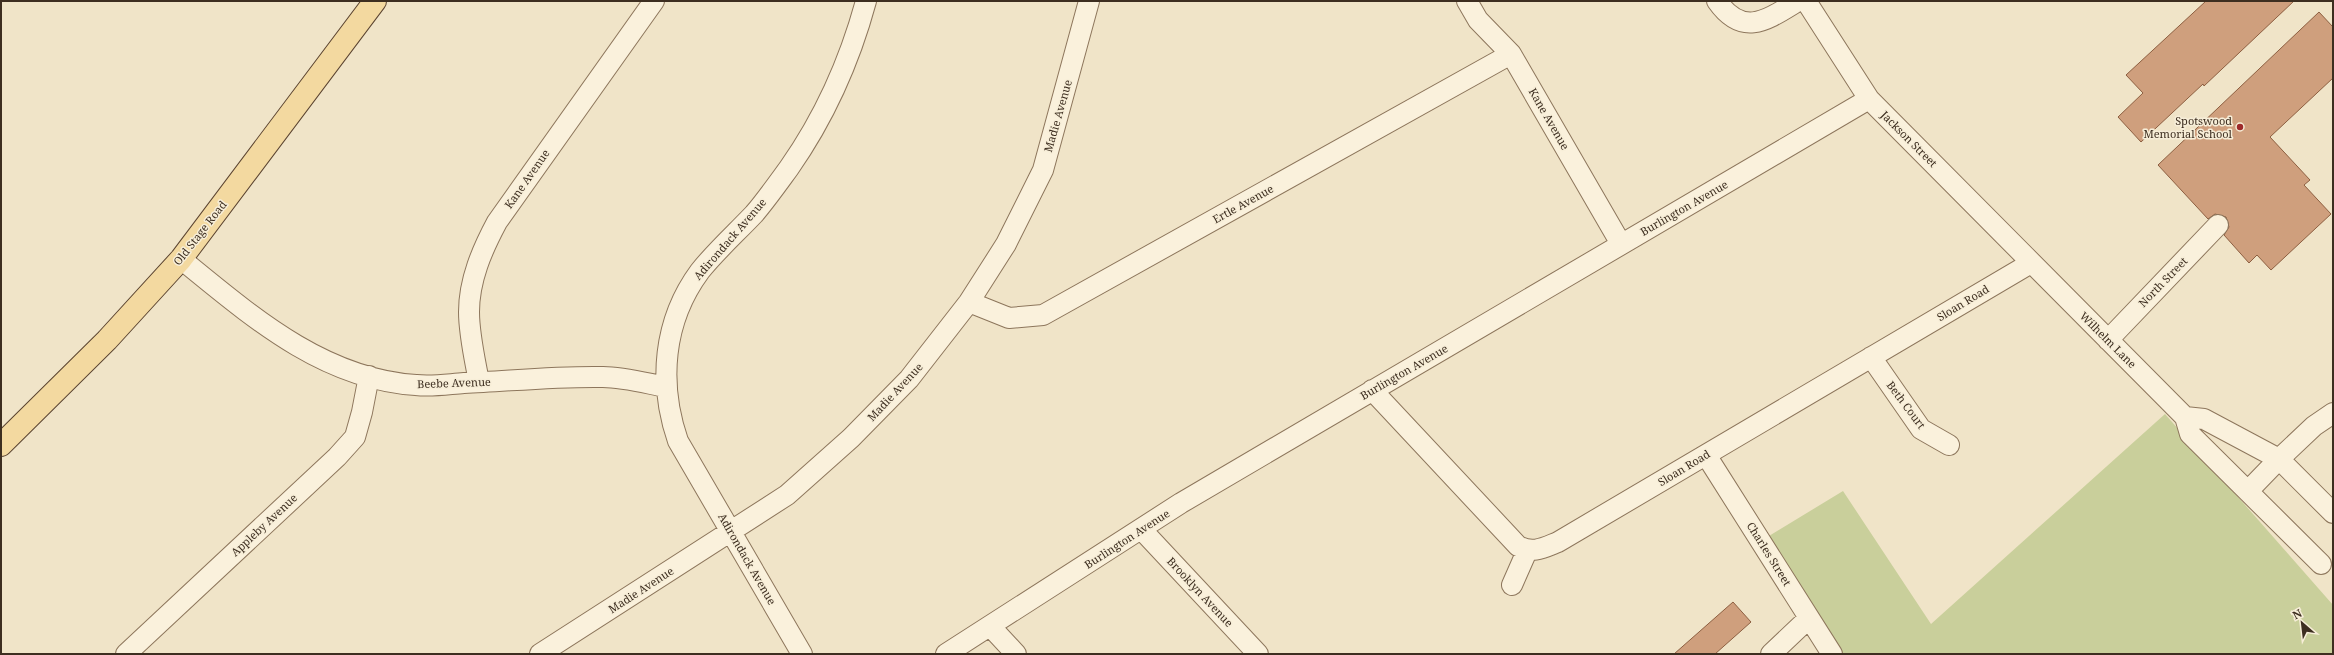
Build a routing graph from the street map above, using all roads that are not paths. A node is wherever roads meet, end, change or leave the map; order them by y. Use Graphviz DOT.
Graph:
graph roads {
  1 [pos="375,1"];
  2 [pos="654,1"];
  3 [pos="866,1"];
  4 [pos="1088,1"];
  5 [pos="1467,1"];
  6 [pos="1717,1"];
  7 [pos="1798,1"];
  8 [pos="1806,1"];
  9 [pos="1511,54"];
  10 [pos="1869,99"];
  11 [pos="2218,225"];
  12 [pos="1621,244"];
  13 [pos="181,259"];
  14 [pos="2030,263"];
  15 [pos="969,302"];
  16 [pos="2108,340"];
  17 [pos="1871,357"];
  18 [pos="369,376"];
  19 [pos="479,382"];
  20 [pos="666,387"];
  21 [pos="1372,390"];
  22 [pos="2333,413"];
  23 [pos="2185,417"];
  24 [pos="1,445"];
  25 [pos="1949,445"];
  26 [pos="1706,454"];
  27 [pos="2278,459"];
  28 [pos="2248,491"];
  29 [pos="2333,513"];
  30 [pos="1142,530"];
  31 [pos="732,532"];
  32 [pos="1527,551"];
  33 [pos="2321,564"];
  34 [pos="1512,585"];
  35 [pos="1809,618"];
  36 [pos="990,626"];
  37 [pos="126,654"];
  38 [pos="540,654"];
  39 [pos="802,654"];
  40 [pos="946,654"];
  41 [pos="1016,654"];
  42 [pos="1258,654"];
  43 [pos="1771,654"];
  44 [pos="1832,654"];
  1 -- 13 [label="main road, Old Stage Road"];
  2 -- 19 [label="street, Kane Avenue"];
  3 -- 20 [label="street, Adirondack Avenue"];
  4 -- 15 [label="street, Madie Avenue"];
  5 -- 9 [label="street, Kane Avenue"];
  6 -- 7 [label="street"];
  8 -- 10 [label="street, Jackson Street"];
  9 -- 12 [label="street, Kane Avenue"];
  9 -- 15 [label="street, Ertle Avenue"];
  10 -- 12 [label="street, Burlington Avenue"];
  10 -- 14 [label="street, Jackson Street"];
  11 -- 16 [label="street, North Street"];
  12 -- 21 [label="street, Burlington Avenue"];
  13 -- 18 [label="street, Beebe Avenue"];
  13 -- 24 [label="main road, Old Stage Road"];
  14 -- 16 [label="street, Wilhelm Lane"];
  14 -- 17 [label="street, Sloan Road"];
  15 -- 31 [label="street, Madie Avenue"];
  16 -- 23 [label="street, Wilhelm Lane"];
  17 -- 25 [label="street, Beth Court"];
  17 -- 26 [label="street, Sloan Road"];
  18 -- 19 [label="street, Beebe Avenue"];
  18 -- 37 [label="street, Appleby Avenue"];
  19 -- 20 [label="street, Beebe Avenue"];
  20 -- 31 [label="street, Adirondack Avenue"];
  21 -- 30 [label="street, Burlington Avenue"];
  21 -- 32 [label="street"];
  22 -- 27 [label="street"];
  23 -- 27 [label="street"];
  23 -- 28 [label="street"];
  26 -- 32 [label="street, Sloan Road"];
  26 -- 35 [label="street, Charles Street"];
  27 -- 28 [label="street"];
  27 -- 29 [label="street"];
  28 -- 33 [label="street"];
  30 -- 36 [label="street, Burlington Avenue"];
  30 -- 42 [label="street, Brooklyn Avenue"];
  31 -- 38 [label="street, Madie Avenue"];
  31 -- 39 [label="street, Adirondack Avenue"];
  32 -- 34 [label="street"];
  35 -- 43 [label="street"];
  35 -- 44 [label="street, Charles Street"];
  36 -- 40 [label="street, Burlington Avenue"];
  36 -- 41 [label="street"];
}
